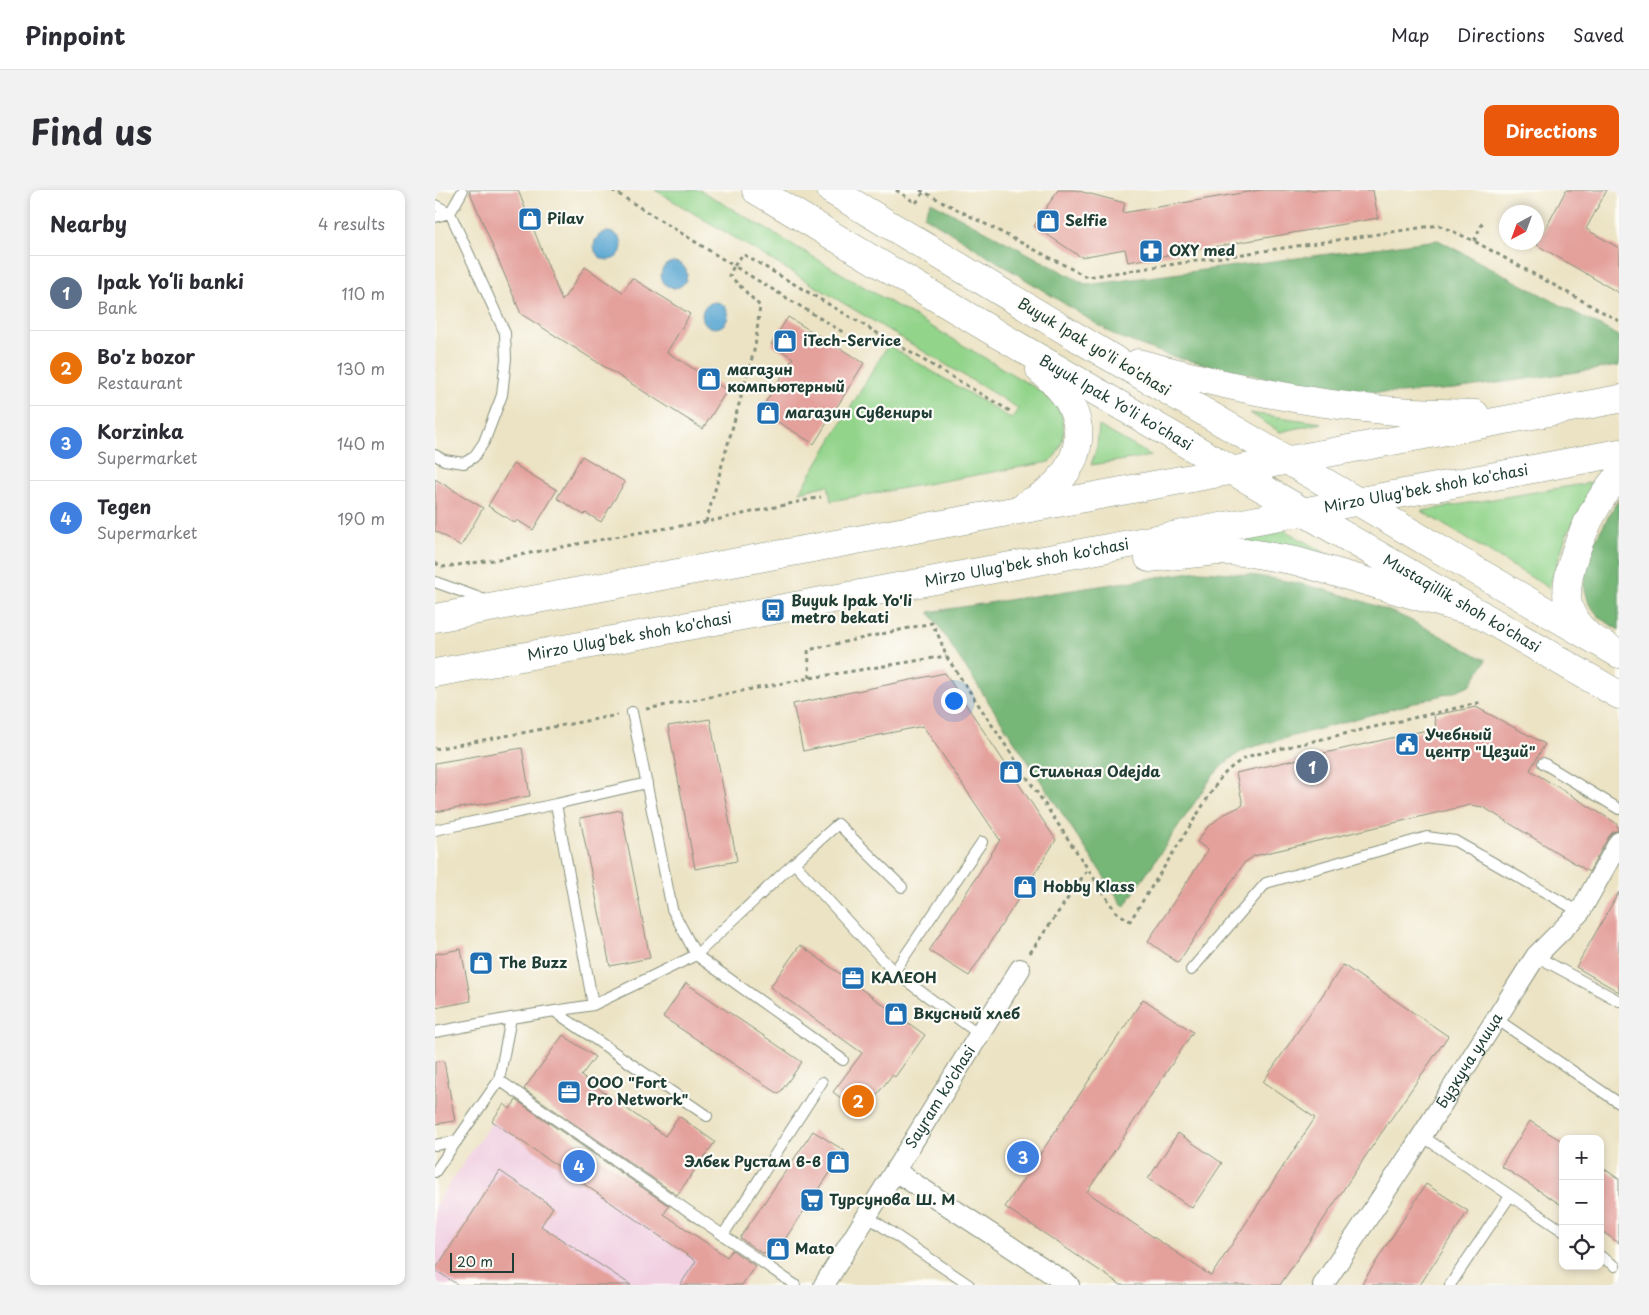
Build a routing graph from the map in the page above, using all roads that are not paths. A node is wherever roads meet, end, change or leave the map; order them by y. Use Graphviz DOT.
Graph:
graph roads {
  1 [pos="756,190"];
  2 [pos="831,190"];
  3 [pos="462,192"];
  4 [pos="435,205"];
  5 [pos="450,213"];
  6 [pos="435,217"];
  7 [pos="999,335"];
  8 [pos="1105,354"];
  9 [pos="1619,398"];
  10 [pos="1521,417"];
  11 [pos="1619,453"];
  12 [pos="435,455"];
  13 [pos="1287,460"];
  14 [pos="1232,470"];
  15 [pos="1619,476"];
  16 [pos="1358,502"];
  17 [pos="1013,511"];
  18 [pos="1303,512"];
  19 [pos="435,582"];
  20 [pos="501,606"];
  21 [pos="773,610"];
  22 [pos="1480,614"];
  23 [pos="435,618"];
  24 [pos="1591,638"];
  25 [pos="1619,654"];
  26 [pos="435,673"];
  27 [pos="1619,695"];
  28 [pos="632,712"];
  29 [pos="1543,763"];
  30 [pos="647,783"];
  31 [pos="556,804"];
  32 [pos="1619,809"];
  33 [pos="435,830"];
  34 [pos="982,842"];
  35 [pos="1619,842"];
  36 [pos="794,863"];
  37 [pos="901,887"];
  38 [pos="1580,912"];
  39 [pos="696,955"];
  40 [pos="1536,956"];
  41 [pos="1021,969"];
  42 [pos="1191,970"];
  43 [pos="894,972"];
  44 [pos="1619,1001"];
  45 [pos="593,1005"];
  46 [pos="554,1011"];
  47 [pos="511,1018"];
  48 [pos="1495,1018"];
  49 [pos="435,1032"];
  50 [pos="979,1034"];
  51 [pos="843,1060"];
  52 [pos="499,1080"];
  53 [pos="822,1082"];
  54 [pos="1619,1102"];
  55 [pos="707,1116"];
  56 [pos="1422,1136"];
  57 [pos="457,1141"];
  58 [pos="435,1145"];
  59 [pos="435,1172"];
  60 [pos="895,1172"];
  61 [pos="1510,1196"];
  62 [pos="867,1216"];
  63 [pos="1559,1228"];
  64 [pos="723,1235"];
  65 [pos="1604,1259"];
  66 [pos="1615,1266"];
  67 [pos="795,1285"];
  68 [pos="824,1285"];
  69 [pos="969,1285"];
  70 [pos="1069,1285"];
  71 [pos="1323,1285"];
  72 [pos="1450,1285"];
  1 -- 7 [label="main road"];
  2 -- 8 [label="main road, Buyuk Ipak yo'li ko'chasi"];
  3 -- 5 [label="lane"];
  4 -- 5 [label="lane"];
  5 -- 6 [label="lane"];
  5 -- 12 [label="lane"];
  7 -- 14 [label="main road, Buyuk Ipak Yo'li ko'chasi"];
  7 -- 17 [label="main road"];
  8 -- 10 [label="main road"];
  8 -- 13 [label="main road, Buyuk Ipak yo'li ko'chasi"];
  9 -- 10 [label="main road"];
  10 -- 13 [label="main road"];
  11 -- 16 [label="main road, Mirzo Ulug'bek shoh ko'chasi"];
  13 -- 14 [label="main road"];
  13 -- 16 [label="main road, Buyuk Ipak yo'li ko'chasi"];
  14 -- 17 [label="main road"];
  14 -- 18 [label="main road"];
  15 -- 24 [label="main road"];
  16 -- 18 [label="main road, Mirzo Ulug'bek shoh ko'chasi"];
  16 -- 24 [label="main road"];
  17 -- 20 [label="main road"];
  18 -- 21 [label="main road, Mirzo Ulug'bek shoh ko'chasi"];
  18 -- 22 [label="main road, Mustaqillik shoh ko'chasi"];
  19 -- 20 [label="lane"];
  20 -- 23 [label="main road"];
  21 -- 22 [label="main road"];
  21 -- 26 [label="main road, Mirzo Ulug'bek shoh ko'chasi"];
  22 -- 27 [label="main road, Mustaqillik shoh ko'chasi"];
  24 -- 25 [label="main road"];
  28 -- 30 [label="lane"];
  29 -- 32 [label="lane"];
  30 -- 31 [label="lane"];
  30 -- 39 [label="lane"];
  31 -- 33 [label="lane"];
  31 -- 45 [label="lane"];
  34 -- 43 [label="lane"];
  35 -- 38 [label="street, Бузкуча улица"];
  36 -- 37 [label="lane"];
  36 -- 39 [label="lane"];
  36 -- 43 [label="lane"];
  38 -- 40 [label="street, Бузкуча улица"];
  38 -- 42 [label="lane"];
  39 -- 45 [label="lane"];
  39 -- 51 [label="lane"];
  40 -- 44 [label="lane"];
  40 -- 48 [label="street, Бузкуча улица"];
  41 -- 50 [label="street, Sayram ko'chasi"];
  43 -- 50 [label="lane"];
  45 -- 46 [label="lane"];
  46 -- 47 [label="lane"];
  46 -- 55 [label="lane"];
  47 -- 49 [label="lane"];
  47 -- 52 [label="lane"];
  48 -- 54 [label="lane"];
  48 -- 56 [label="street, Бузкуча улица"];
  50 -- 60 [label="street, Sayram ko'chasi"];
  52 -- 57 [label="lane"];
  52 -- 64 [label="lane"];
  53 -- 64 [label="lane"];
  56 -- 61 [label="lane"];
  56 -- 71 [label="street, Бузкуча улица"];
  57 -- 58 [label="lane"];
  57 -- 59 [label="lane"];
  60 -- 62 [label="street, Sayram ko'chasi"];
  60 -- 70 [label="street"];
  61 -- 63 [label="lane"];
  61 -- 72 [label="lane"];
  62 -- 68 [label="street, Sayram ko'chasi"];
  62 -- 69 [label="lane"];
  64 -- 67 [label="lane"];
  65 -- 66 [label="lane"];
}
